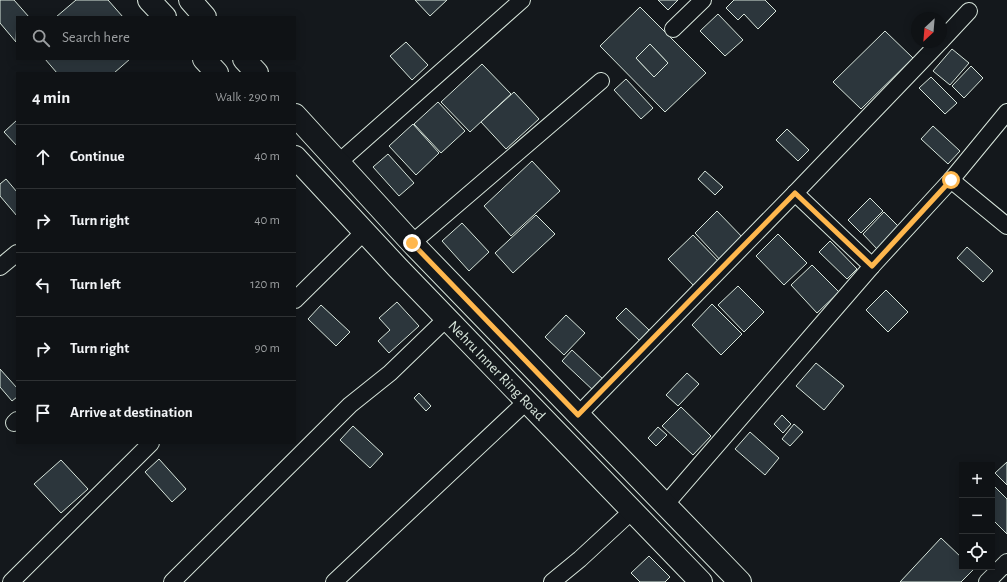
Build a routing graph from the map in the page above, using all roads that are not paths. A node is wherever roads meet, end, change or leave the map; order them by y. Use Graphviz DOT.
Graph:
graph roads {
  1 [pos="149,0"];
  2 [pos="522,0"];
  3 [pos="703,0"];
  4 [pos="969,11"];
  5 [pos="164,16"];
  6 [pos="673,29"];
  7 [pos="947,35"];
  8 [pos="934,48"];
  9 [pos="205,60"];
  10 [pos="245,60"];
  11 [pos="216,72"];
  12 [pos="256,72"];
  13 [pos="601,81"];
  14 [pos="1007,112"];
  15 [pos="296,116"];
  16 [pos="296,158"];
  17 [pos="339,162"];
  18 [pos="951,180"];
  19 [pos="795,193"];
  20 [pos="1007,226"];
  21 [pos="365,231"];
  22 [pos="412,243"];
  23 [pos="16,254"];
  24 [pos="872,266"];
  25 [pos="0,267"];
  26 [pos="296,299"];
  27 [pos="447,318"];
  28 [pos="527,401"];
  29 [pos="578,415"];
  30 [pos="150,444"];
  31 [pos="665,505"];
  32 [pos="632,510"];
  33 [pos="1007,562"];
  34 [pos="11,582"];
  35 [pos="172,582"];
  36 [pos="334,582"];
  37 [pos="552,582"];
  38 [pos="701,582"];
  39 [pos="740,582"];
  40 [pos="987,582"];
  1 -- 5 [label="main road"];
  2 -- 17 [label="street"];
  3 -- 6 [label="street"];
  4 -- 7 [label="street"];
  8 -- 19 [label="street"];
  9 -- 11 [label="main road"];
  10 -- 12 [label="main road"];
  13 -- 22 [label="street"];
  14 -- 18 [label="street"];
  15 -- 17 [label="main road"];
  16 -- 21 [label="main road, Nehru Inner Ring Road"];
  17 -- 22 [label="main road"];
  18 -- 20 [label="street"];
  18 -- 24 [label="street"];
  19 -- 24 [label="street"];
  19 -- 29 [label="street"];
  21 -- 26 [label="street"];
  21 -- 27 [label="main road, Nehru Inner Ring Road"];
  22 -- 29 [label="main road"];
  23 -- 25 [label="street"];
  24 -- 31 [label="street"];
  27 -- 28 [label="main road, Nehru Inner Ring Road"];
  27 -- 35 [label="street"];
  28 -- 32 [label="main road, Nehru Inner Ring Road"];
  28 -- 36 [label="street"];
  29 -- 31 [label="main road"];
  30 -- 34 [label="street"];
  31 -- 39 [label="main road"];
  32 -- 37 [label="street"];
  32 -- 38 [label="main road, Nehru Inner Ring Road"];
  33 -- 40 [label="street"];
}
